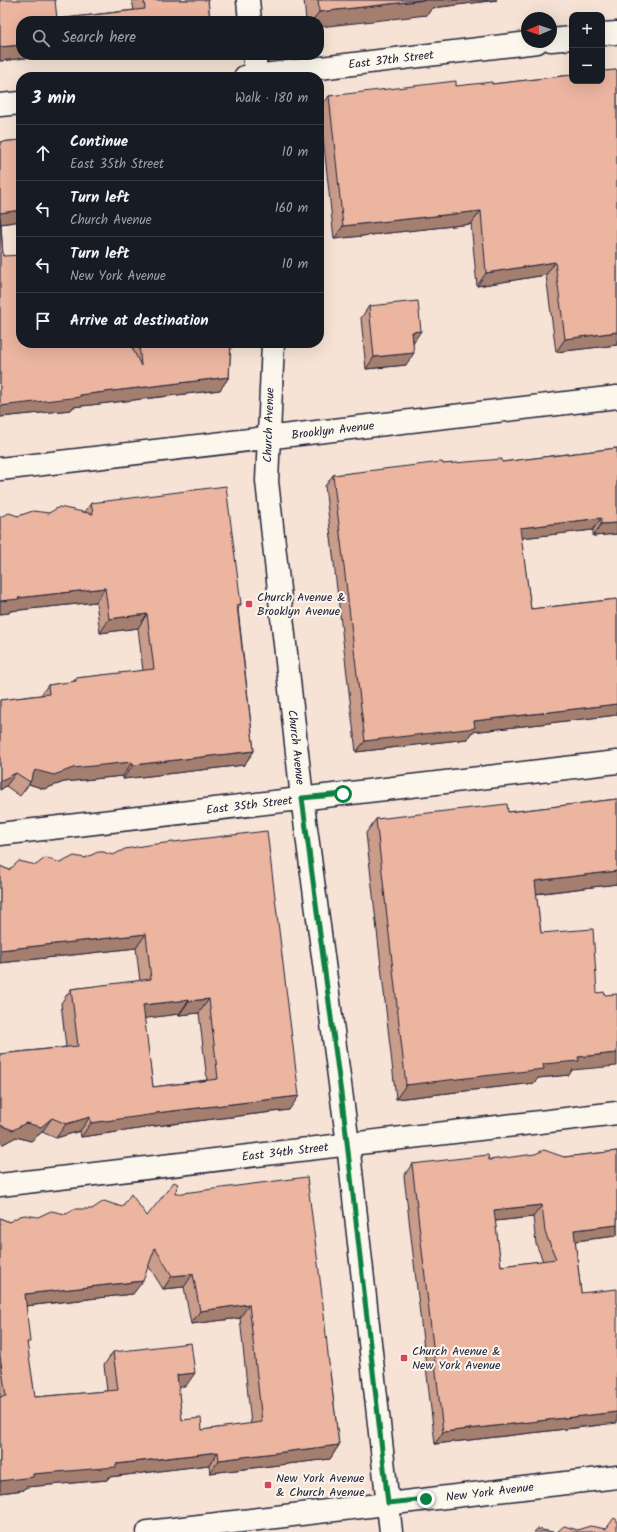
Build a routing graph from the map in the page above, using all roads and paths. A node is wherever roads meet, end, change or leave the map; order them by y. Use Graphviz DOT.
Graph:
graph roads {
  1 [pos="248,0"];
  2 [pos="250,16"];
  3 [pos="617,32"];
  4 [pos="605,34"];
  5 [pos="569,38"];
  6 [pos="557,39"];
  7 [pos="521,44"];
  8 [pos="253,71"];
  9 [pos="16,103"];
  10 [pos="0,105"];
  11 [pos="273,348"];
  12 [pos="617,397"];
  13 [pos="269,439"];
  14 [pos="0,469"];
  15 [pos="617,762"];
  16 [pos="302,798"];
  17 [pos="0,834"];
  18 [pos="617,1113"];
  19 [pos="348,1144"];
  20 [pos="0,1185"];
  21 [pos="617,1477"];
  22 [pos="388,1503"];
  23 [pos="148,1532"];
  24 [pos="392,1532"];
  1 -- 2 [label="street"];
  3 -- 4 [label="street"];
  5 -- 6 [label="street"];
  7 -- 8 [label="street, East 37th Street"];
  9 -- 10 [label="street"];
  11 -- 13 [label="street, Church Avenue"];
  12 -- 13 [label="street, Brooklyn Avenue"];
  13 -- 14 [label="street, Brooklyn Avenue"];
  13 -- 16 [label="street, Church Avenue"];
  15 -- 16 [label="street, East 35th Street"];
  16 -- 17 [label="street, East 35th Street"];
  16 -- 19 [label="street, Church Avenue"];
  18 -- 19 [label="street, East 34th Street"];
  19 -- 20 [label="street, East 34th Street"];
  19 -- 22 [label="street, Church Avenue"];
  21 -- 22 [label="street, New York Avenue"];
  22 -- 23 [label="street, New York Avenue"];
  22 -- 24 [label="street, Church Avenue"];
}
